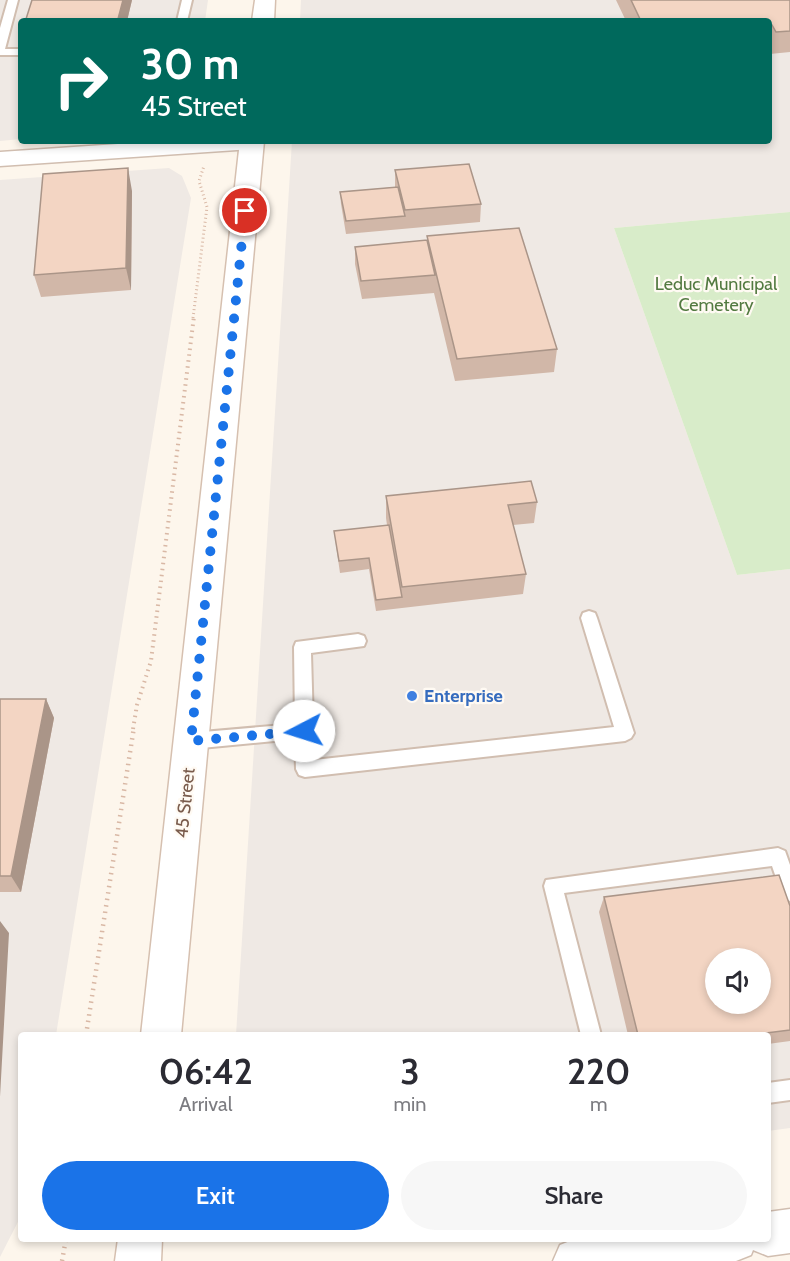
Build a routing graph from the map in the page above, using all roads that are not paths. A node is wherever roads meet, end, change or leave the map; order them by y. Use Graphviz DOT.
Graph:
graph roads {
  1 [pos="13,0"];
  2 [pos="187,0"];
  3 [pos="265,0"];
  4 [pos="183,18"];
  5 [pos="263,18"];
  6 [pos="0,50"];
  7 [pos="18,52"];
  8 [pos="223,144"];
  9 [pos="252,144"];
  10 [pos="0,159"];
  11 [pos="589,618"];
  12 [pos="358,641"];
  13 [pos="304,731"];
  14 [pos="191,741"];
  15 [pos="790,892"];
  16 [pos="161,1032"];
  17 [pos="590,1032"];
  18 [pos="790,1090"];
  19 [pos="771,1093"];
  20 [pos="790,1232"];
  21 [pos="771,1234"];
  22 [pos="140,1242"];
  23 [pos="690,1242"];
  24 [pos="645,1245"];
  25 [pos="138,1261"];
  26 [pos="576,1261"];
  1 -- 6 [label="lane"];
  2 -- 4 [label="lane"];
  3 -- 5 [label="main road"];
  6 -- 7 [label="lane"];
  8 -- 10 [label="main road"];
  9 -- 14 [label="main road, 45 Street"];
  11 -- 13 [label="lane"];
  12 -- 13 [label="lane"];
  13 -- 14 [label="lane"];
  14 -- 16 [label="main road, 45 Street"];
  15 -- 17 [label="lane"];
  18 -- 19 [label="lane"];
  20 -- 21 [label="main road"];
  22 -- 25 [label="main road"];
  23 -- 24 [label="main road"];
  24 -- 26 [label="main road"];
}
